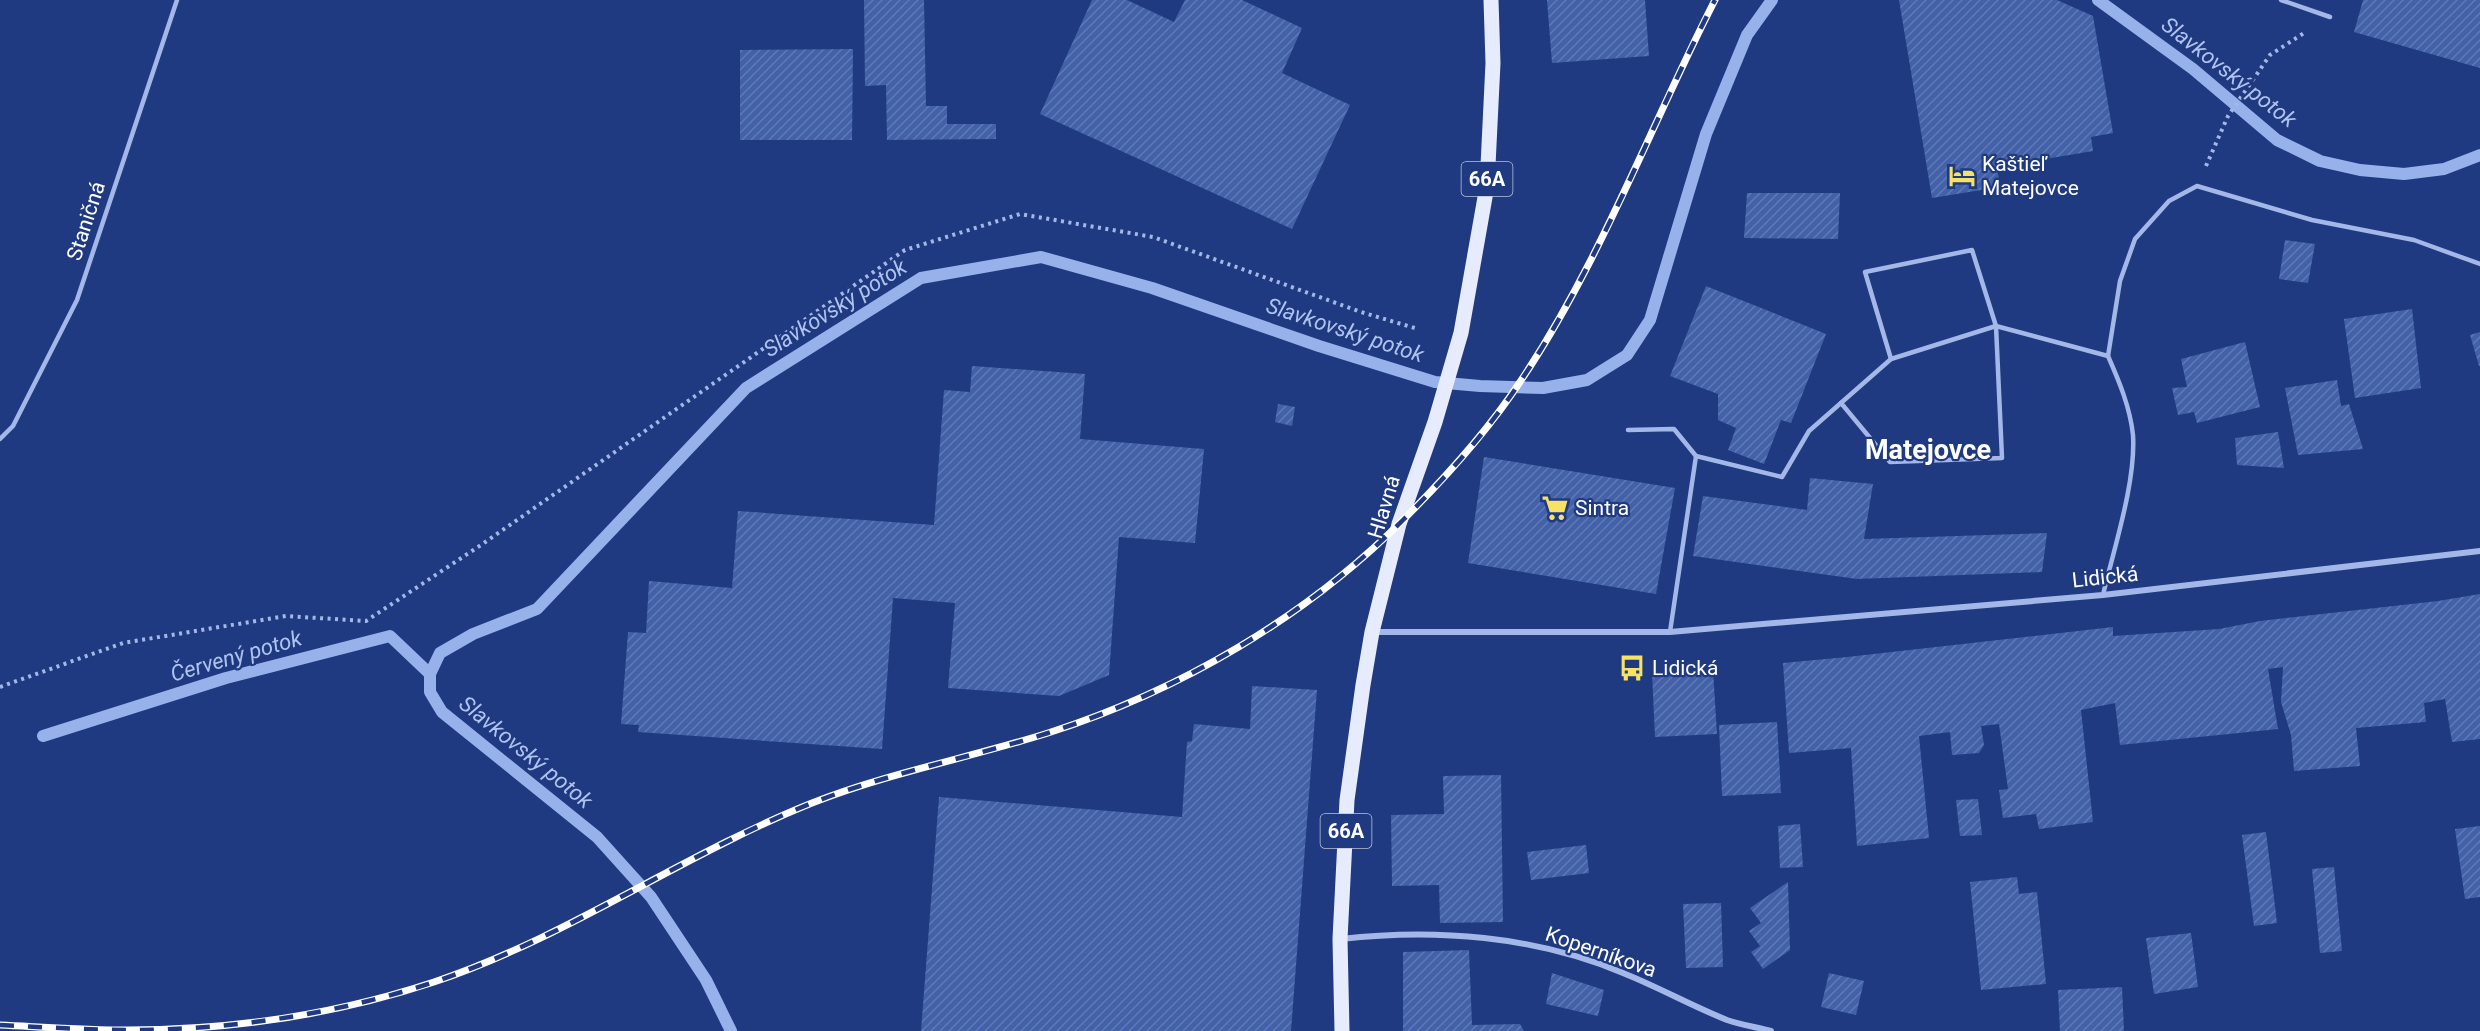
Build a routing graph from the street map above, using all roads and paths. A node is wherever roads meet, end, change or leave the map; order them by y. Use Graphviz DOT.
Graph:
graph roads {
  1 [pos="177,0"];
  2 [pos="1491,0"];
  3 [pos="2281,0"];
  4 [pos="2330,17"];
  5 [pos="2270,55"];
  6 [pos="2197,186"];
  7 [pos="2480,264"];
  8 [pos="1996,326"];
  9 [pos="1418,329"];
  10 [pos="2108,356"];
  11 [pos="1891,359"];
  12 [pos="1841,403"];
  13 [pos="1628,430"];
  14 [pos="0,439"];
  15 [pos="1696,456"];
  16 [pos="2480,551"];
  17 [pos="2103,595"];
  18 [pos="1372,632"];
  19 [pos="1670,632"];
  20 [pos="0,687"];
  21 [pos="1340,939"];
  22 [pos="1342,1031"];
  23 [pos="1772,1031"];
  1 -- 14 [label="lane, Staničná"];
  2 -- 18 [label="main road, Hlavná / 66A"];
  3 -- 4 [label="lane"];
  5 -- 6 [label="path"];
  6 -- 7 [label="lane"];
  6 -- 10 [label="lane"];
  8 -- 10 [label="lane"];
  8 -- 11 [label="lane"];
  8 -- 11 [label="lane"];
  8 -- 12 [label="lane"];
  9 -- 20 [label="path"];
  10 -- 17 [label="lane"];
  11 -- 12 [label="lane"];
  12 -- 15 [label="lane"];
  13 -- 15 [label="lane"];
  15 -- 19 [label="lane"];
  16 -- 17 [label="street, Lidická"];
  17 -- 19 [label="street, Lidická"];
  18 -- 19 [label="street, Lidická"];
  18 -- 21 [label="main road, Hlavná / 66A"];
  21 -- 22 [label="main road, Hlavná / 66A"];
  21 -- 23 [label="street, Koperníkova"];
}
